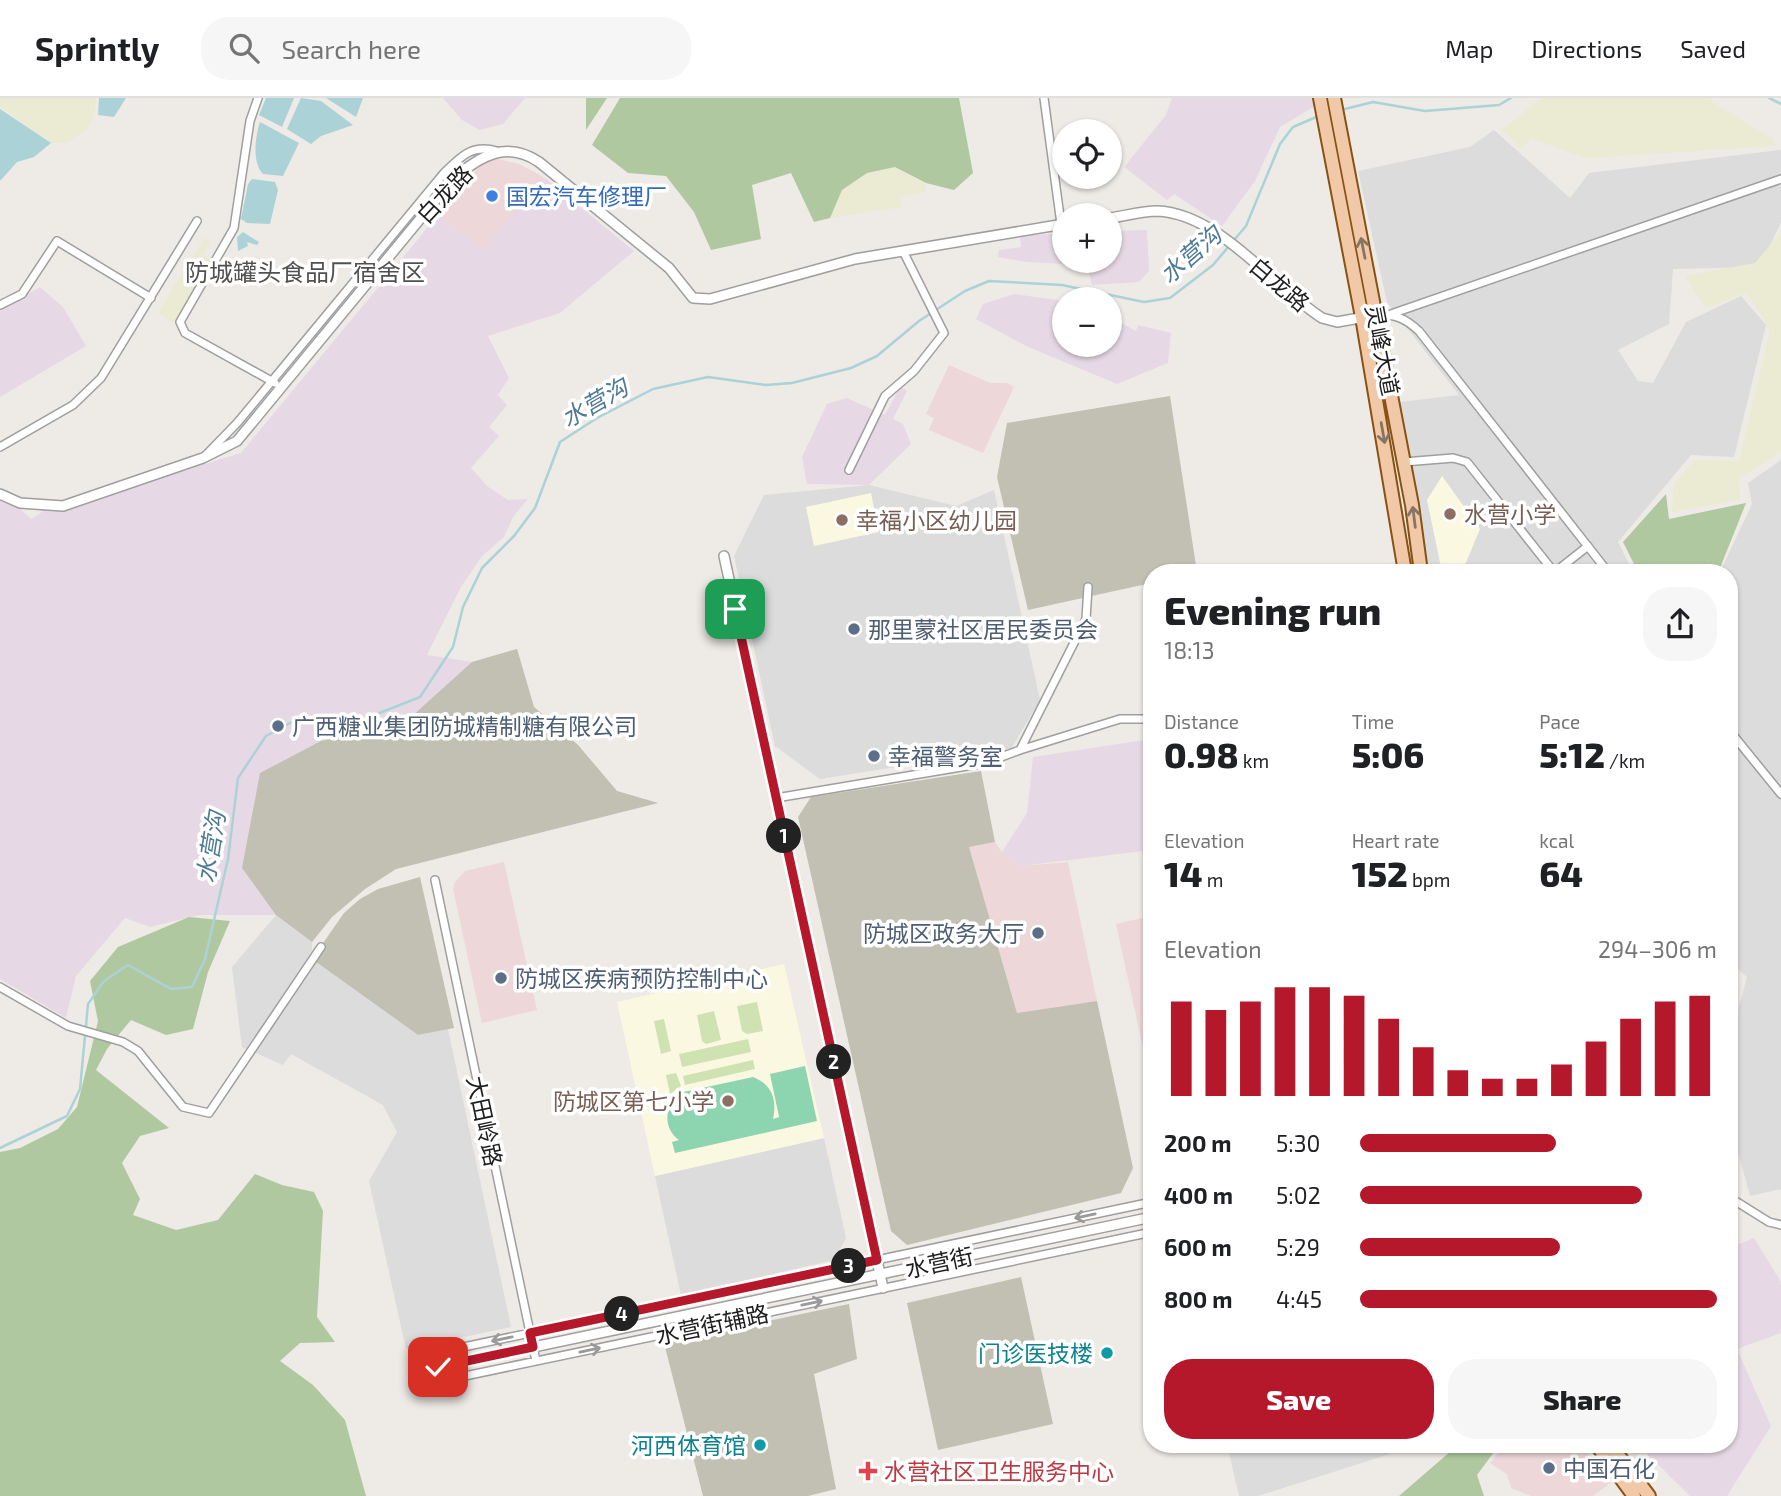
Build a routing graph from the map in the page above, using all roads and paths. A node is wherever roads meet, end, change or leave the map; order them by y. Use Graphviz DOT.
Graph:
graph roads {
  1 [pos="258,98"];
  2 [pos="1044,98"];
  3 [pos="1335,100"];
  4 [pos="1321,101"];
  5 [pos="497,151"];
  6 [pos="1781,179"];
  7 [pos="1060,203"];
  8 [pos="1122,217"];
  9 [pos="197,221"];
  10 [pos="1052,226"];
  11 [pos="903,251"];
  12 [pos="151,298"];
  13 [pos="0,304"];
  14 [pos="1391,314"];
  15 [pos="1376,315"];
  16 [pos="1362,317"];
  17 [pos="271,382"];
  18 [pos="281,387"];
  19 [pos="0,447"];
  20 [pos="203,458"];
  21 [pos="1404,462"];
  22 [pos="849,470"];
  23 [pos="0,494"];
  24 [pos="1588,546"];
  25 [pos="724,556"];
  26 [pos="1404,564"];
  27 [pos="1420,564"];
  28 [pos="1549,564"];
  29 [pos="1565,564"];
  30 [pos="1602,564"];
  31 [pos="1088,587"];
  32 [pos="1143,719"];
  33 [pos="1738,741"];
  34 [pos="1020,750"];
  35 [pos="1781,794"];
  36 [pos="776,798"];
  37 [pos="435,880"];
  38 [pos="321,947"];
  39 [pos="0,987"];
  40 [pos="1738,1203"];
  41 [pos="1143,1204"];
  42 [pos="1143,1219"];
  43 [pos="1781,1225"];
  44 [pos="1143,1234"];
  45 [pos="877,1260"];
  46 [pos="880,1274"];
  47 [pos="883,1288"];
  48 [pos="530,1333"];
  49 [pos="533,1347"];
  50 [pos="536,1362"];
  51 [pos="438,1367"];
  52 [pos="1603,1453"];
  53 [pos="1617,1453"];
  54 [pos="1634,1496"];
  55 [pos="1649,1496"];
  1 -- 17 [label="street"];
  2 -- 7 [label="street"];
  15 -- 3 [label="main road, 灵峰大道, one-way"];
  4 -- 16 [label="main road, 灵峰大道"];
  5 -- 11 [label="street, 白龙路"];
  5 -- 17 [label="street"];
  5 -- 18 [label="street, 白龙路"];
  6 -- 14 [label="street"];
  8 -- 16 [label="street, 白龙路"];
  9 -- 12 [label="street"];
  10 -- 11 [label="street, 白龙路"];
  11 -- 22 [label="street"];
  12 -- 13 [label="street"];
  12 -- 19 [label="street"];
  14 -- 15 [label="street"];
  14 -- 24 [label="street"];
  15 -- 16 [label="street, 白龙路"];
  15 -- 21 [label="main road, 灵峰大道"];
  16 -- 26 [label="main road, 灵峰大道, one-way"];
  17 -- 18 [label="street"];
  17 -- 20 [label="street"];
  18 -- 20 [label="street, 白龙路"];
  20 -- 23 [label="street, 白龙路"];
  27 -- 21 [label="main road, 灵峰大道, one-way"];
  21 -- 28 [label="street"];
  24 -- 29 [label="street"];
  24 -- 30 [label="street"];
  25 -- 36 [label="street"];
  31 -- 34 [label="street"];
  32 -- 34 [label="street"];
  33 -- 35 [label="street"];
  34 -- 36 [label="street"];
  36 -- 45 [label="street"];
  37 -- 48 [label="street, 大田岭路"];
  38 -- 39 [label="street"];
  40 -- 43 [label="street"];
  41 -- 45 [label="street, 水营街辅路, one-way"];
  42 -- 46 [label="street, 水营街"];
  44 -- 47 [label="street, 水营街辅路"];
  45 -- 46 [label="street"];
  45 -- 48 [label="street, 水营街辅路"];
  46 -- 47 [label="street"];
  46 -- 49 [label="street, 水营街"];
  50 -- 47 [label="street, 水营街辅路, one-way"];
  48 -- 49 [label="street, 大田岭路"];
  48 -- 51 [label="street, 水营街辅路, one-way"];
  49 -- 50 [label="street, 大田岭路"];
  49 -- 51 [label="street, 水营街"];
  50 -- 51 [label="street, 水营街辅路"];
  52 -- 54 [label="main road"];
  53 -- 55 [label="main road"];
}
